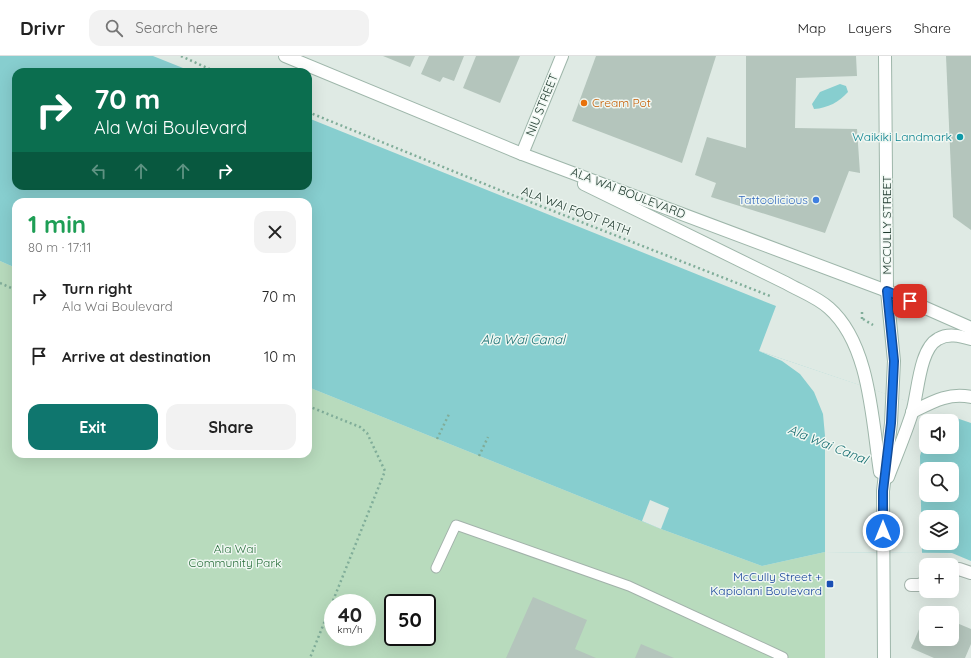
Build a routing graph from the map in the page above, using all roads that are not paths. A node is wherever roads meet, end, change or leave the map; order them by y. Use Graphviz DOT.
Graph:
graph roads {
  1 [pos="562,56"];
  2 [pos="885,56"];
  3 [pos="288,57"];
  4 [pos="522,154"];
  5 [pos="887,291"];
  6 [pos="971,328"];
  7 [pos="971,339"];
  8 [pos="971,397"];
  9 [pos="912,412"];
  10 [pos="883,491"];
  11 [pos="436,568"];
  12 [pos="959,569"];
  13 [pos="971,573"];
  14 [pos="911,585"];
  15 [pos="919,585"];
  16 [pos="783,657"];
  17 [pos="884,658"];
  1 -- 4 [label="main road, NIU STREET"];
  2 -- 5 [label="main road, MCCULLY STREET"];
  3 -- 4 [label="main road, ALA WAI BOULEVARD"];
  4 -- 5 [label="main road, ALA WAI BOULEVARD"];
  4 -- 10 [label="main road"];
  5 -- 6 [label="main road, ALA WAI BOULEVARD"];
  5 -- 10 [label="main road, MCCULLY STREET"];
  7 -- 9 [label="main road"];
  8 -- 9 [label="main road"];
  9 -- 10 [label="main road"];
  10 -- 17 [label="main road, MCCULLY STREET"];
  11 -- 16 [label="lane"];
  12 -- 13 [label="main road"];
  14 -- 15 [label="main road"];
}
